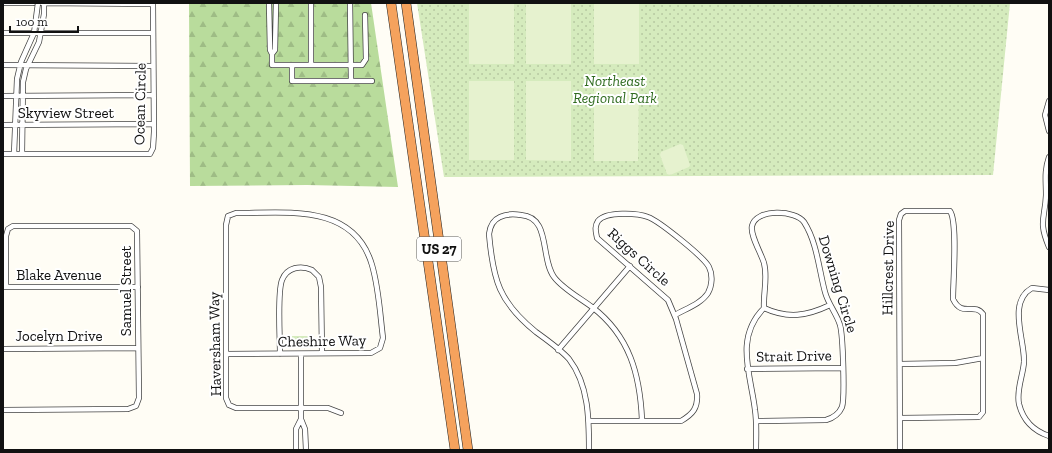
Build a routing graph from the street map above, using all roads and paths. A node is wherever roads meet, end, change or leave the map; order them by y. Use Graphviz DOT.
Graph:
graph roads {
  1 [pos="3,3"];
  2 [pos="33,3"];
  3 [pos="39,3"];
  4 [pos="44,3"];
  5 [pos="153,3"];
  6 [pos="269,3"];
  7 [pos="276,3"];
  8 [pos="311,3"];
  9 [pos="350,3"];
  10 [pos="391,3"];
  11 [pos="401,3"];
  12 [pos="406,3"];
  13 [pos="365,15"];
  14 [pos="407,15"];
  15 [pos="276,17"];
  16 [pos="269,18"];
  17 [pos="34,33"];
  18 [pos="41,33"];
  19 [pos="153,33"];
  20 [pos="3,34"];
  21 [pos="272,54"];
  22 [pos="29,64"];
  23 [pos="3,65"];
  24 [pos="21,65"];
  25 [pos="292,65"];
  26 [pos="311,65"];
  27 [pos="350,65"];
  28 [pos="153,66"];
  29 [pos="351,81"];
  30 [pos="372,81"];
  31 [pos="153,95"];
  32 [pos="3,96"];
  33 [pos="16,96"];
  34 [pos="22,96"];
  35 [pos="1049,101"];
  36 [pos="406,109"];
  37 [pos="154,124"];
  38 [pos="3,125"];
  39 [pos="15,125"];
  40 [pos="22,125"];
  41 [pos="1049,131"];
  42 [pos="3,154"];
  43 [pos="14,154"];
  44 [pos="22,154"];
  45 [pos="1049,157"];
  46 [pos="1047,187"];
  47 [pos="431,195"];
  48 [pos="1044,209"];
  49 [pos="1049,212"];
  50 [pos="228,216"];
  51 [pos="1049,247"];
  52 [pos="630,266"];
  53 [pos="4,287"];
  54 [pos="138,287"];
  55 [pos="1049,290"];
  56 [pos="830,305"];
  57 [pos="594,308"];
  58 [pos="764,308"];
  59 [pos="675,315"];
  60 [pos="138,348"];
  61 [pos="3,349"];
  62 [pos="558,350"];
  63 [pos="226,354"];
  64 [pos="280,354"];
  65 [pos="301,354"];
  66 [pos="322,354"];
  67 [pos="983,358"];
  68 [pos="900,364"];
  69 [pos="842,368"];
  70 [pos="747,369"];
  71 [pos="301,408"];
  72 [pos="3,410"];
  73 [pos="340,413"];
  74 [pos="900,418"];
  75 [pos="301,419"];
  76 [pos="642,420"];
  77 [pos="756,420"];
  78 [pos="590,421"];
  79 [pos="1049,436"];
  80 [pos="296,450"];
  81 [pos="306,450"];
  82 [pos="455,450"];
  83 [pos="468,450"];
  84 [pos="589,450"];
  85 [pos="756,450"];
  86 [pos="900,450"];
  1 -- 2 [label="street"];
  3 -- 4 [label="street"];
  3 -- 17 [label="street"];
  4 -- 5 [label="street"];
  4 -- 18 [label="street"];
  5 -- 19 [label="street, Ocean Circle"];
  6 -- 16 [label="street"];
  7 -- 15 [label="street"];
  8 -- 26 [label="street"];
  9 -- 27 [label="street"];
  10 -- 36 [label="highway, US 27"];
  11 -- 14 [label="highway"];
  12 -- 14 [label="highway, US 27"];
  13 -- 27 [label="street"];
  14 -- 47 [label="highway, US 27"];
  15 -- 16 [label="street"];
  15 -- 21 [label="street"];
  16 -- 21 [label="street"];
  17 -- 18 [label="street"];
  17 -- 20 [label="street"];
  17 -- 24 [label="street"];
  18 -- 19 [label="street"];
  18 -- 22 [label="street"];
  19 -- 28 [label="street, Ocean Circle"];
  21 -- 25 [label="street"];
  22 -- 24 [label="street"];
  22 -- 28 [label="street"];
  22 -- 34 [label="street"];
  23 -- 24 [label="street"];
  24 -- 33 [label="street"];
  25 -- 26 [label="street"];
  25 -- 29 [label="street"];
  26 -- 27 [label="street"];
  27 -- 29 [label="street"];
  28 -- 31 [label="street, Ocean Circle"];
  29 -- 30 [label="street"];
  31 -- 34 [label="street"];
  31 -- 37 [label="street, Ocean Circle"];
  32 -- 33 [label="street"];
  33 -- 34 [label="street"];
  33 -- 39 [label="street"];
  34 -- 40 [label="street"];
  35 -- 41 [label="street"];
  36 -- 47 [label="highway"];
  36 -- 82 [label="highway, US 27"];
  37 -- 40 [label="street, Skyview Street"];
  37 -- 44 [label="street, Ocean Circle"];
  38 -- 39 [label="street, Skyview Street"];
  39 -- 40 [label="street, Skyview Street"];
  39 -- 43 [label="street"];
  40 -- 44 [label="street"];
  42 -- 43 [label="street, Ocean Circle"];
  43 -- 44 [label="street, Ocean Circle"];
  45 -- 46 [label="street"];
  46 -- 48 [label="street"];
  47 -- 83 [label="highway, US 27"];
  48 -- 49 [label="street"];
  48 -- 51 [label="street"];
  50 -- 63 [label="street, Haversham Way"];
  50 -- 66 [label="street, Cheshire Way"];
  52 -- 57 [label="street"];
  52 -- 59 [label="street, Riggs Circle"];
  52 -- 59 [label="street, Riggs Circle"];
  53 -- 54 [label="street, Blake Avenue"];
  53 -- 54 [label="street, Samuel Street"];
  54 -- 60 [label="street, Samuel Street"];
  55 -- 79 [label="street"];
  56 -- 58 [label="street"];
  56 -- 58 [label="street, Downing Circle"];
  56 -- 69 [label="street, Downing Circle"];
  57 -- 62 [label="street"];
  57 -- 62 [label="street"];
  57 -- 76 [label="street"];
  58 -- 70 [label="street, Downing Circle"];
  59 -- 76 [label="street, Riggs Circle"];
  60 -- 61 [label="street, Jocelyn Drive"];
  60 -- 72 [label="street, Samuel Street"];
  62 -- 78 [label="street"];
  63 -- 64 [label="street, Cheshire Way"];
  63 -- 71 [label="street, Haversham Way"];
  64 -- 65 [label="street, Cheshire Way"];
  64 -- 66 [label="street"];
  65 -- 66 [label="street, Cheshire Way"];
  65 -- 71 [label="street"];
  67 -- 68 [label="street"];
  67 -- 68 [label="street, Hillcrest Drive"];
  67 -- 74 [label="street, Hillcrest Drive"];
  68 -- 74 [label="street, Hillcrest Drive"];
  69 -- 70 [label="street, Strait Drive"];
  69 -- 77 [label="street, Downing Circle"];
  70 -- 77 [label="street, Downing Circle"];
  71 -- 73 [label="street, Haversham Way"];
  71 -- 75 [label="street"];
  74 -- 86 [label="street, Hillcrest Drive"];
  75 -- 80 [label="street"];
  75 -- 81 [label="street"];
  76 -- 78 [label="street, Riggs Circle"];
  77 -- 85 [label="street, Downing Circle"];
  78 -- 84 [label="street"];
}
